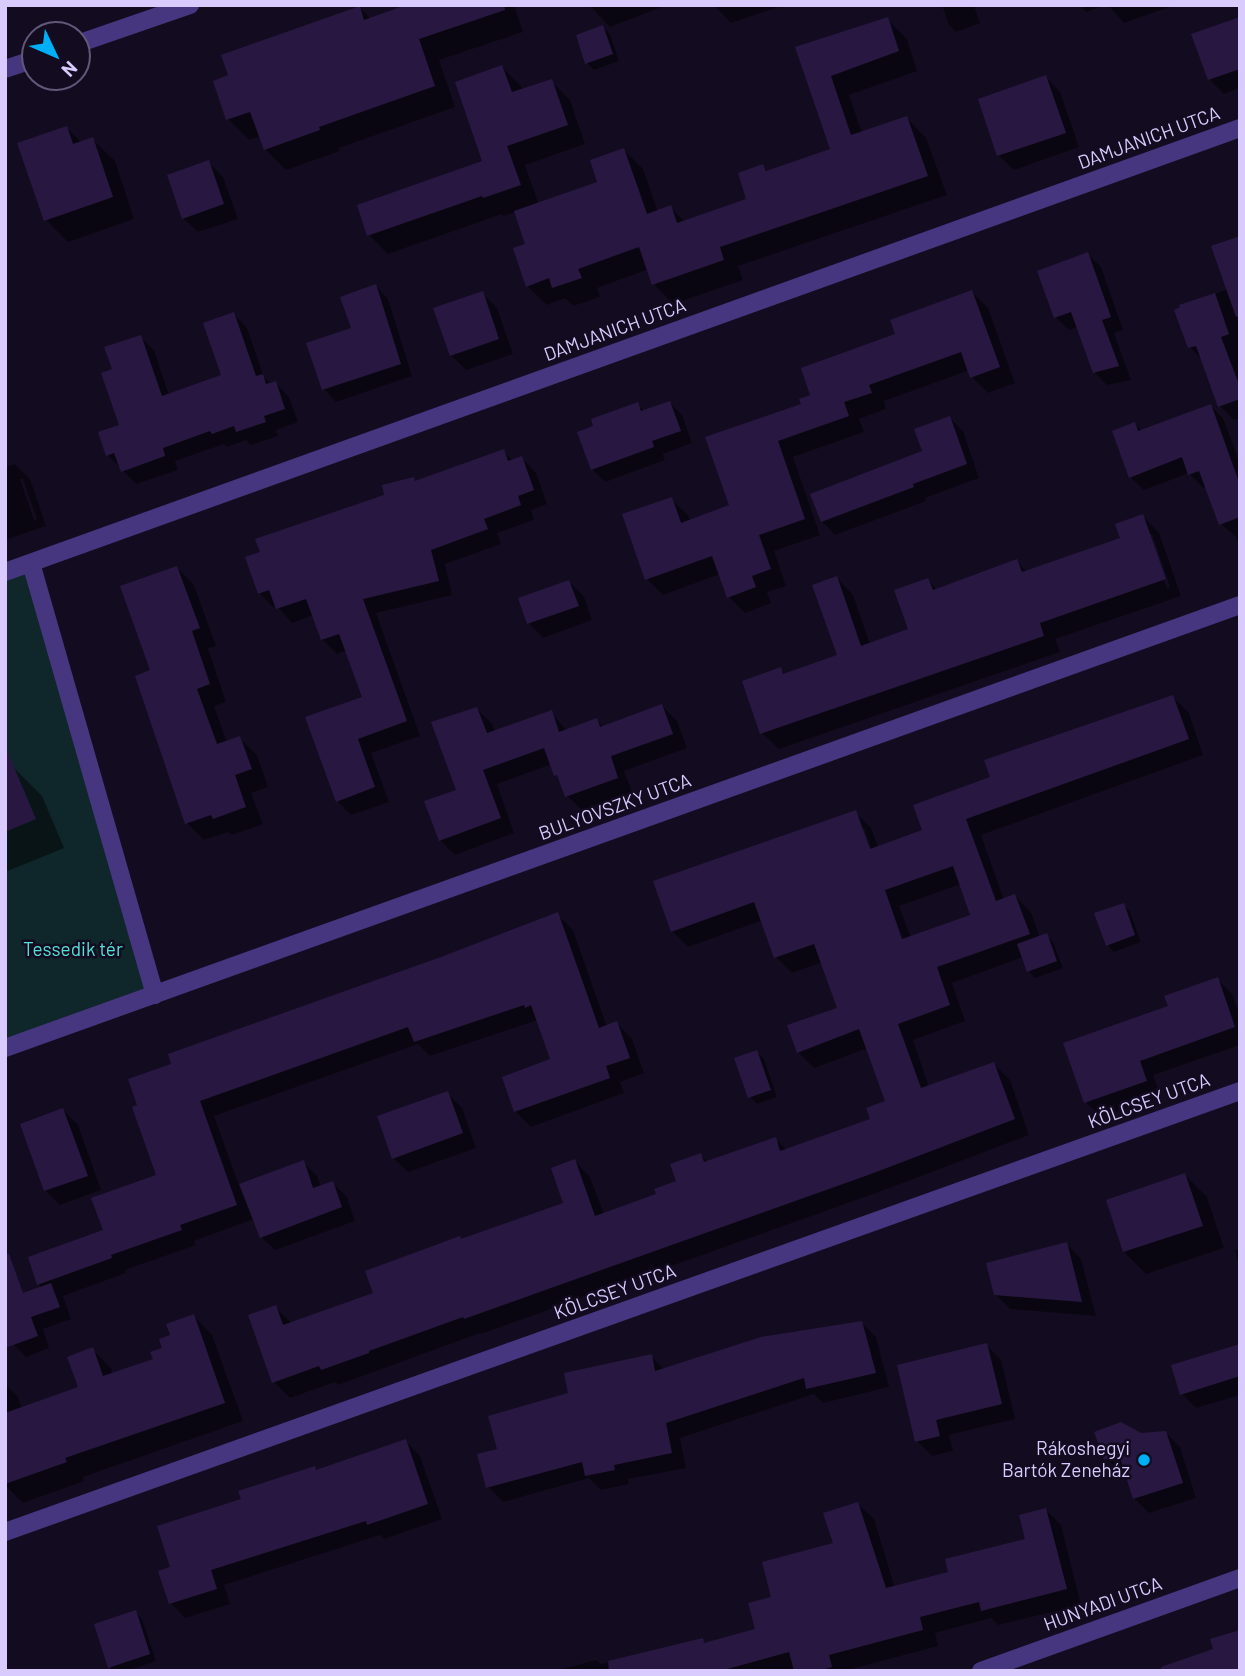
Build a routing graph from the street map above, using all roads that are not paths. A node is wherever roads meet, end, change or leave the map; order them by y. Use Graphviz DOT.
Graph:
graph roads {
  1 [pos="190,5"];
  2 [pos="91,39"];
  3 [pos="1240,128"];
  4 [pos="31,564"];
  5 [pos="5,572"];
  6 [pos="1240,605"];
  7 [pos="155,995"];
  8 [pos="5,1048"];
  9 [pos="1240,1091"];
  10 [pos="5,1532"];
  11 [pos="1240,1578"];
  12 [pos="981,1671"];
  1 -- 2 [label="street"];
  3 -- 4 [label="street, DAMJANICH UTCA"];
  4 -- 5 [label="street, DAMJANICH UTCA"];
  4 -- 7 [label="street"];
  6 -- 7 [label="street, BULYOVSZKY UTCA"];
  7 -- 8 [label="street, BULYOVSZKY UTCA"];
  9 -- 10 [label="street, KÖLCSEY UTCA"];
  11 -- 12 [label="street, HUNYADI UTCA"];
}
